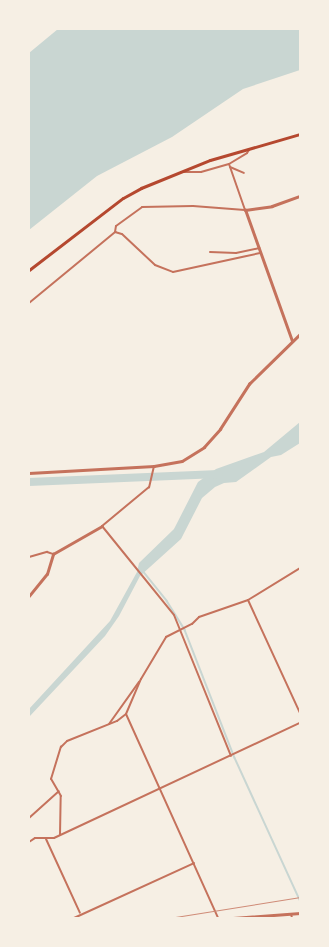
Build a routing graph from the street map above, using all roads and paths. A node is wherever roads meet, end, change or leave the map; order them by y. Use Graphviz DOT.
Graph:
graph roads {
  1 [pos="300,134"];
  2 [pos="250,149"];
  3 [pos="230,164"];
  4 [pos="230,167"];
  5 [pos="180,171"];
  6 [pos="244,173"];
  7 [pos="300,196"];
  8 [pos="245,210"];
  9 [pos="115,232"];
  10 [pos="258,248"];
  11 [pos="210,252"];
  12 [pos="260,253"];
  13 [pos="29,270"];
  14 [pos="29,302"];
  15 [pos="300,334"];
  16 [pos="292,341"];
  17 [pos="154,467"];
  18 [pos="29,473"];
  19 [pos="102,526"];
  20 [pos="53,554"];
  21 [pos="29,557"];
  22 [pos="300,568"];
  23 [pos="29,596"];
  24 [pos="248,600"];
  25 [pos="182,630"];
  26 [pos="141,679"];
  27 [pos="300,713"];
  28 [pos="126,714"];
  29 [pos="300,723"];
  30 [pos="108,725"];
  31 [pos="231,756"];
  32 [pos="159,788"];
  33 [pos="59,791"];
  34 [pos="29,818"];
  35 [pos="60,835"];
  36 [pos="46,839"];
  37 [pos="29,842"];
  38 [pos="194,863"];
  39 [pos="80,913"];
  40 [pos="300,913"];
  41 [pos="291,914"];
  42 [pos="74,918"];
  43 [pos="218,918"];
  44 [pos="233,918"];
  45 [pos="292,918"];
  1 -- 2 [label="main road"];
  2 -- 3 [label="street"];
  2 -- 5 [label="main road"];
  3 -- 4 [label="street"];
  3 -- 5 [label="street"];
  4 -- 6 [label="street"];
  4 -- 8 [label="street"];
  5 -- 13 [label="main road"];
  7 -- 8 [label="street"];
  8 -- 9 [label="street"];
  8 -- 10 [label="street"];
  9 -- 12 [label="street"];
  9 -- 14 [label="street"];
  10 -- 11 [label="street"];
  10 -- 12 [label="street"];
  12 -- 16 [label="street"];
  15 -- 16 [label="street"];
  16 -- 17 [label="street"];
  17 -- 18 [label="street"];
  17 -- 19 [label="street"];
  19 -- 20 [label="street"];
  19 -- 25 [label="street"];
  20 -- 21 [label="street"];
  20 -- 23 [label="street"];
  22 -- 24 [label="street"];
  24 -- 25 [label="street"];
  24 -- 27 [label="street"];
  25 -- 26 [label="street"];
  25 -- 31 [label="street"];
  26 -- 28 [label="street"];
  26 -- 30 [label="street"];
  28 -- 30 [label="street"];
  28 -- 32 [label="street"];
  29 -- 31 [label="street"];
  30 -- 33 [label="street"];
  31 -- 32 [label="street"];
  32 -- 35 [label="street"];
  32 -- 38 [label="street"];
  33 -- 34 [label="street"];
  33 -- 35 [label="street"];
  35 -- 36 [label="street"];
  36 -- 37 [label="street"];
  36 -- 39 [label="street"];
  38 -- 39 [label="street"];
  38 -- 43 [label="street"];
  39 -- 42 [label="street"];
  40 -- 41 [label="street"];
  41 -- 44 [label="street"];
  41 -- 45 [label="street"];
}
